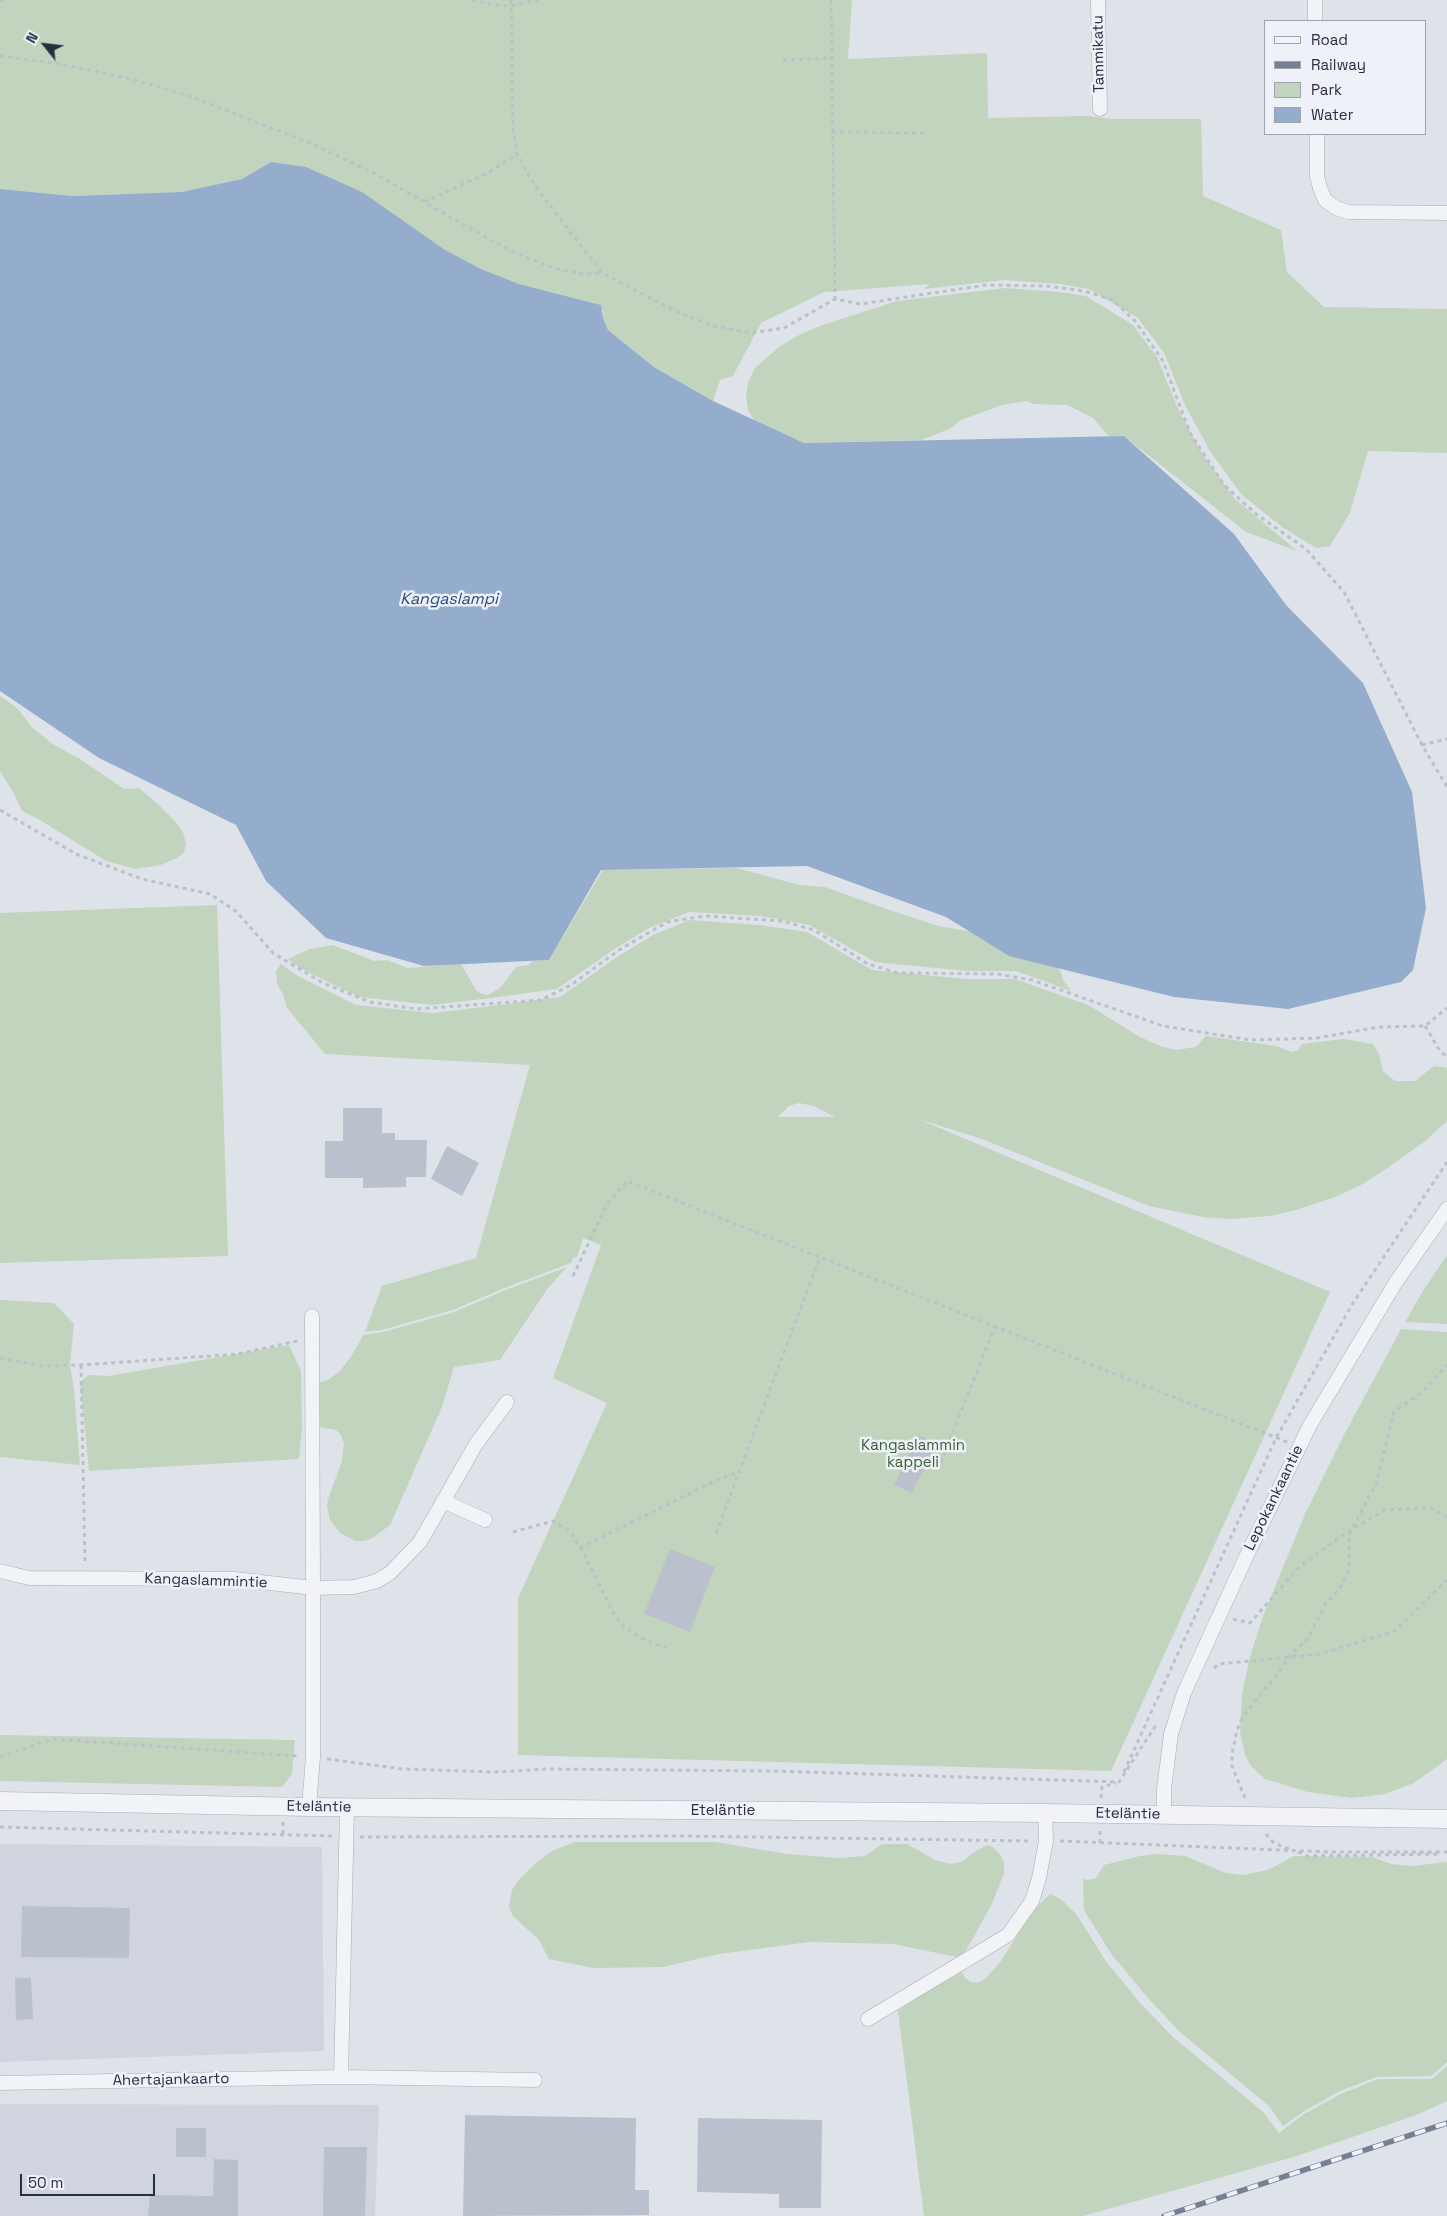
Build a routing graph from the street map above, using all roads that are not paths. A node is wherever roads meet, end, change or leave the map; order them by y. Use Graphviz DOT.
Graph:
graph roads {
  1 [pos="1098,0"];
  2 [pos="1315,0"];
  3 [pos="1315,20"];
  4 [pos="1100,109"];
  5 [pos="1317,135"];
  6 [pos="1447,213"];
  7 [pos="1447,1209"];
  8 [pos="312,1316"];
  9 [pos="507,1402"];
  10 [pos="443,1501"];
  11 [pos="485,1520"];
  12 [pos="0,1571"];
  13 [pos="313,1588"];
  14 [pos="0,1801"];
  15 [pos="308,1807"];
  16 [pos="347,1807"];
  17 [pos="1045,1813"];
  18 [pos="1164,1814"];
  19 [pos="1447,1819"];
  20 [pos="868,2019"];
  21 [pos="341,2077"];
  22 [pos="535,2080"];
  23 [pos="0,2083"];
  1 -- 4 [label="street, Tammikatu"];
  2 -- 3 [label="street"];
  5 -- 6 [label="street"];
  7 -- 18 [label="street, Lepokankaantie"];
  8 -- 13 [label="street"];
  9 -- 10 [label="street, Kangaslammintie"];
  10 -- 11 [label="street"];
  10 -- 13 [label="street, Kangaslammintie"];
  12 -- 13 [label="street, Kangaslammintie"];
  13 -- 15 [label="street"];
  14 -- 15 [label="street, Eteläntie"];
  15 -- 16 [label="street, Eteläntie"];
  16 -- 17 [label="street, Eteläntie"];
  16 -- 21 [label="street"];
  17 -- 18 [label="street, Eteläntie"];
  17 -- 20 [label="street"];
  18 -- 19 [label="street, Eteläntie"];
  21 -- 22 [label="street, Ahertajankaarto"];
  21 -- 23 [label="street, Ahertajankaarto"];
}
